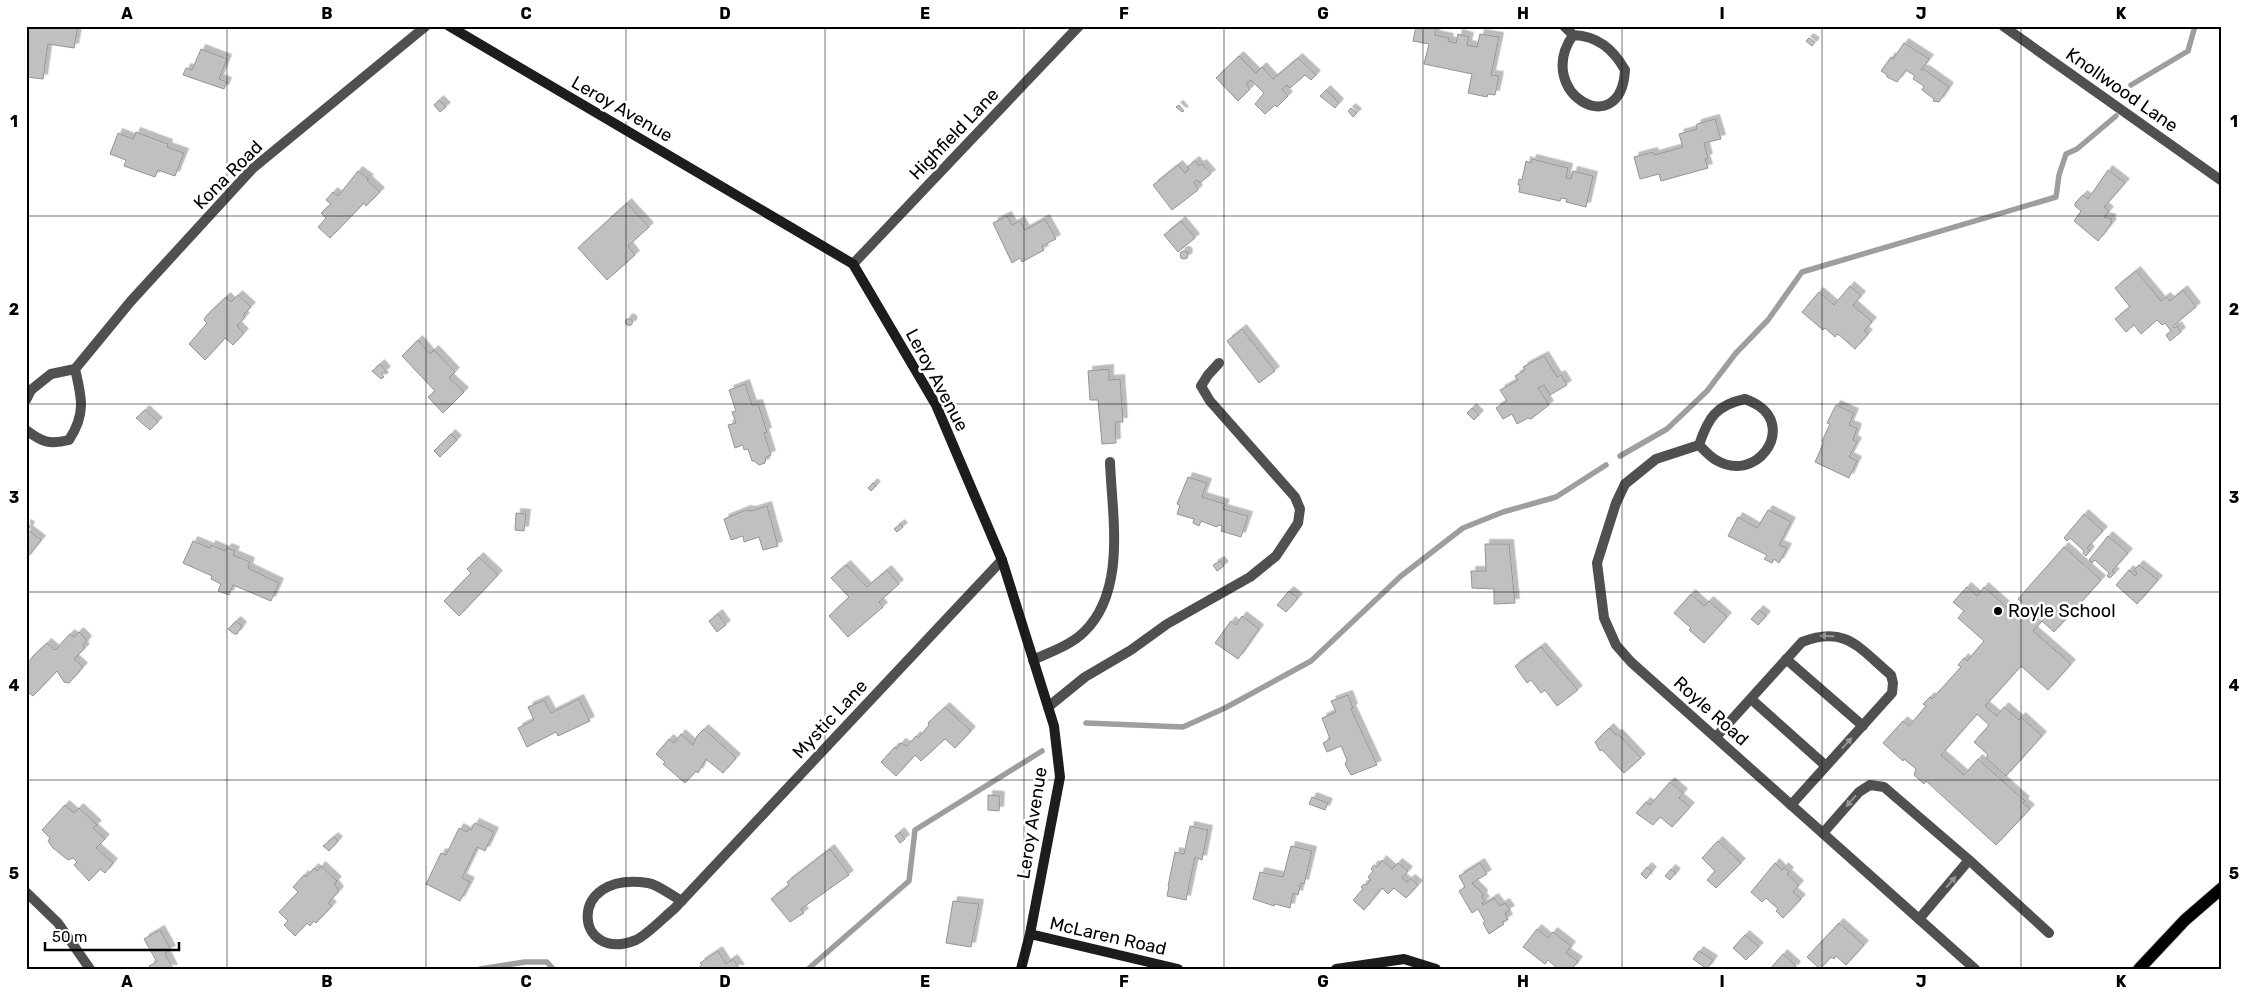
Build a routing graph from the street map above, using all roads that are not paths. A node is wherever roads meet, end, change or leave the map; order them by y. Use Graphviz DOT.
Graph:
graph roads {
  1 [pos="426,26"];
  2 [pos="449,26"];
  3 [pos="1079,26"];
  4 [pos="1564,26"];
  5 [pos="2003,26"];
  6 [pos="1573,35"];
  7 [pos="2222,181"];
  8 [pos="853,264"];
  9 [pos="1219,363"];
  10 [pos="75,369"];
  11 [pos="26,400"];
  12 [pos="26,430"];
  13 [pos="1699,445"];
  14 [pos="1110,462"];
  15 [pos="1002,560"];
  16 [pos="1786,659"];
  17 [pos="1033,660"];
  18 [pos="1750,699"];
  19 [pos="1048,707"];
  20 [pos="1863,726"];
  21 [pos="1716,737"];
  22 [pos="1826,766"];
  23 [pos="1791,805"];
  24 [pos="1823,833"];
  25 [pos="1969,860"];
  26 [pos="2222,888"];
  27 [pos="26,892"];
  28 [pos="682,901"];
  29 [pos="1919,919"];
  30 [pos="2049,933"];
  31 [pos="1030,934"];
  32 [pos="90,969"];
  33 [pos="1021,969"];
  34 [pos="1178,969"];
  35 [pos="1336,969"];
  36 [pos="1436,969"];
  37 [pos="1975,969"];
  38 [pos="2140,969"];
  1 -- 10 [label="street, Kona Road"];
  2 -- 8 [label="street, Leroy Avenue"];
  3 -- 8 [label="street, Highfield Lane"];
  4 -- 6 [label="street"];
  5 -- 7 [label="street, Knollwood Lane"];
  6 -- 6 [label="street"];
  8 -- 15 [label="street, Leroy Avenue"];
  9 -- 19 [label="street"];
  10 -- 11 [label="street"];
  10 -- 12 [label="street"];
  13 -- 13 [label="street"];
  13 -- 21 [label="street, Royle Road"];
  14 -- 17 [label="street"];
  15 -- 17 [label="street, Leroy Avenue"];
  15 -- 28 [label="street, Mystic Lane"];
  16 -- 18 [label="street"];
  16 -- 20 [label="street"];
  20 -- 16 [label="street, one-way"];
  17 -- 19 [label="street, Leroy Avenue"];
  18 -- 21 [label="street"];
  18 -- 22 [label="street"];
  19 -- 31 [label="street, Leroy Avenue"];
  22 -- 20 [label="street, one-way"];
  21 -- 23 [label="street, Royle Road"];
  22 -- 23 [label="street"];
  23 -- 24 [label="street, Royle Road"];
  25 -- 24 [label="street, one-way"];
  24 -- 29 [label="street, Royle Road"];
  29 -- 25 [label="street, one-way"];
  25 -- 30 [label="street"];
  26 -- 38 [label="main road"];
  27 -- 32 [label="street"];
  28 -- 28 [label="street, Mystic Lane"];
  29 -- 37 [label="street, Royle Road"];
  31 -- 33 [label="street, Leroy Avenue"];
  31 -- 34 [label="street, McLaren Road"];
  35 -- 36 [label="street"];
}
